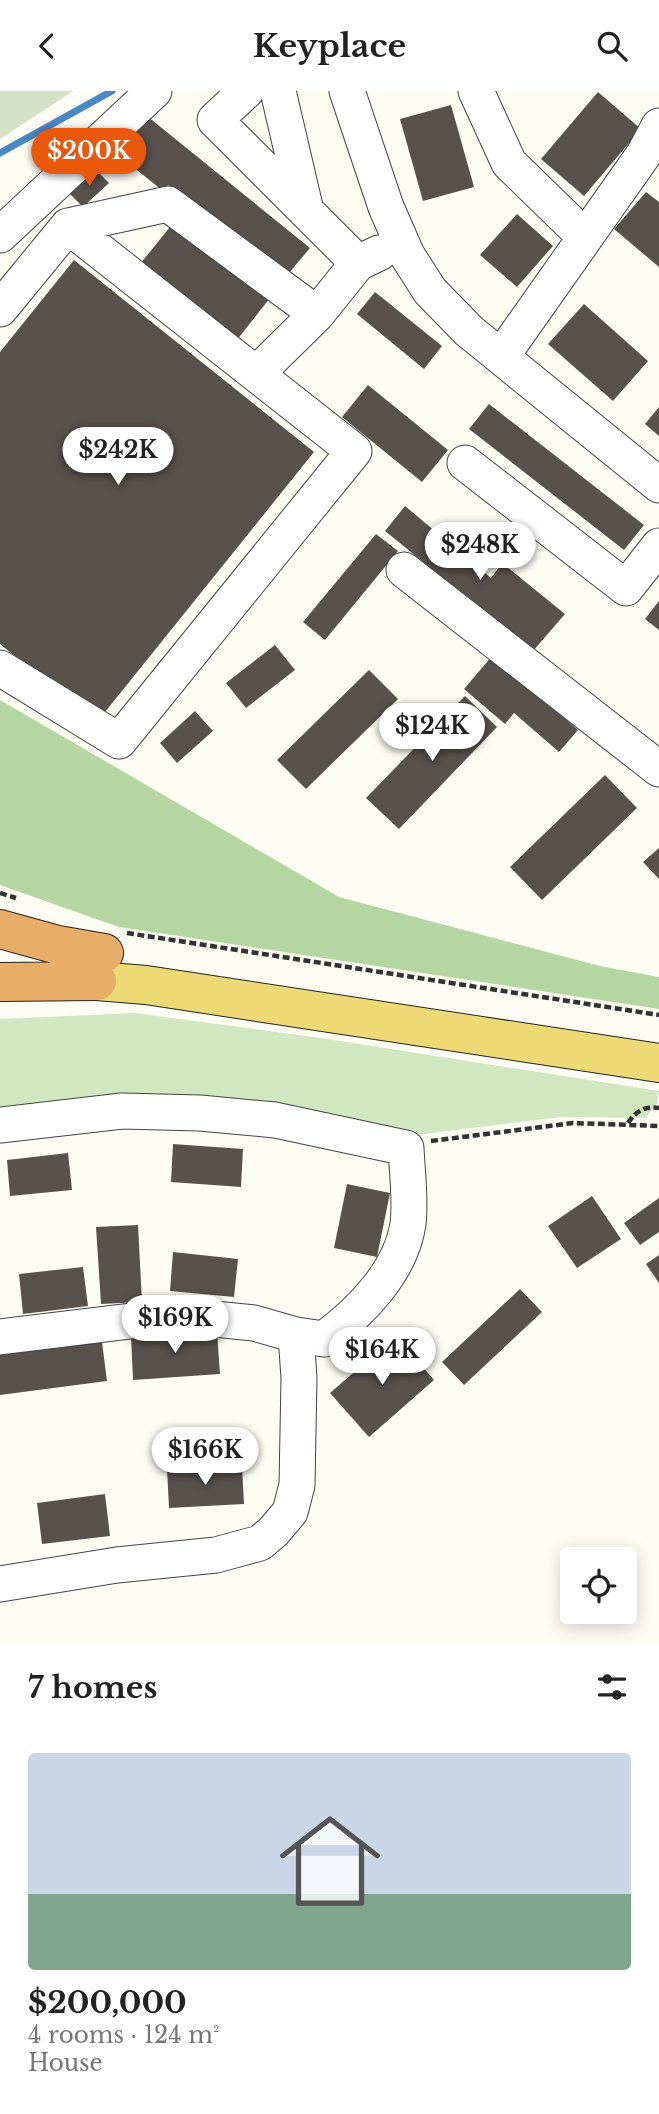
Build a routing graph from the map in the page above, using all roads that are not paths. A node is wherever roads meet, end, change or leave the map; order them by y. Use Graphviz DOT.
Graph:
graph roads {
  1 [pos="154,91"];
  2 [pos="246,91"];
  3 [pos="278,91"];
  4 [pos="347,91"];
  5 [pos="476,91"];
  6 [pos="654,149"];
  7 [pos="306,211"];
  8 [pos="68,226"];
  9 [pos="0,236"];
  10 [pos="585,237"];
  11 [pos="401,242"];
  12 [pos="358,263"];
  13 [pos="0,309"];
  14 [pos="317,314"];
  15 [pos="500,357"];
  16 [pos="256,374"];
  17 [pos="465,463"];
  18 [pos="659,485"];
  19 [pos="659,546"];
  20 [pos="404,570"];
  21 [pos="0,668"];
  22 [pos="659,769"];
  23 [pos="12,915"];
  24 [pos="108,955"];
  25 [pos="0,982"];
  26 [pos="659,1037"];
  27 [pos="659,1063"];
  28 [pos="0,1125"];
  29 [pos="296,1335"];
  30 [pos="0,1337"];
  31 [pos="0,1584"];
  1 -- 9 [label="street"];
  2 -- 7 [label="street"];
  3 -- 7 [label="street"];
  4 -- 11 [label="street"];
  5 -- 10 [label="street"];
  6 -- 10 [label="street"];
  7 -- 12 [label="street"];
  8 -- 13 [label="street"];
  8 -- 14 [label="street"];
  8 -- 16 [label="street"];
  10 -- 15 [label="street"];
  11 -- 12 [label="street"];
  11 -- 15 [label="street"];
  12 -- 14 [label="street"];
  14 -- 16 [label="street"];
  15 -- 18 [label="street"];
  16 -- 21 [label="street"];
  17 -- 19 [label="street"];
  20 -- 22 [label="street"];
  23 -- 24 [label="highway"];
  24 -- 25 [label="highway"];
  24 -- 26 [label="main road"];
  24 -- 27 [label="main road"];
  28 -- 29 [label="street"];
  29 -- 30 [label="street"];
  29 -- 31 [label="street"];
}
